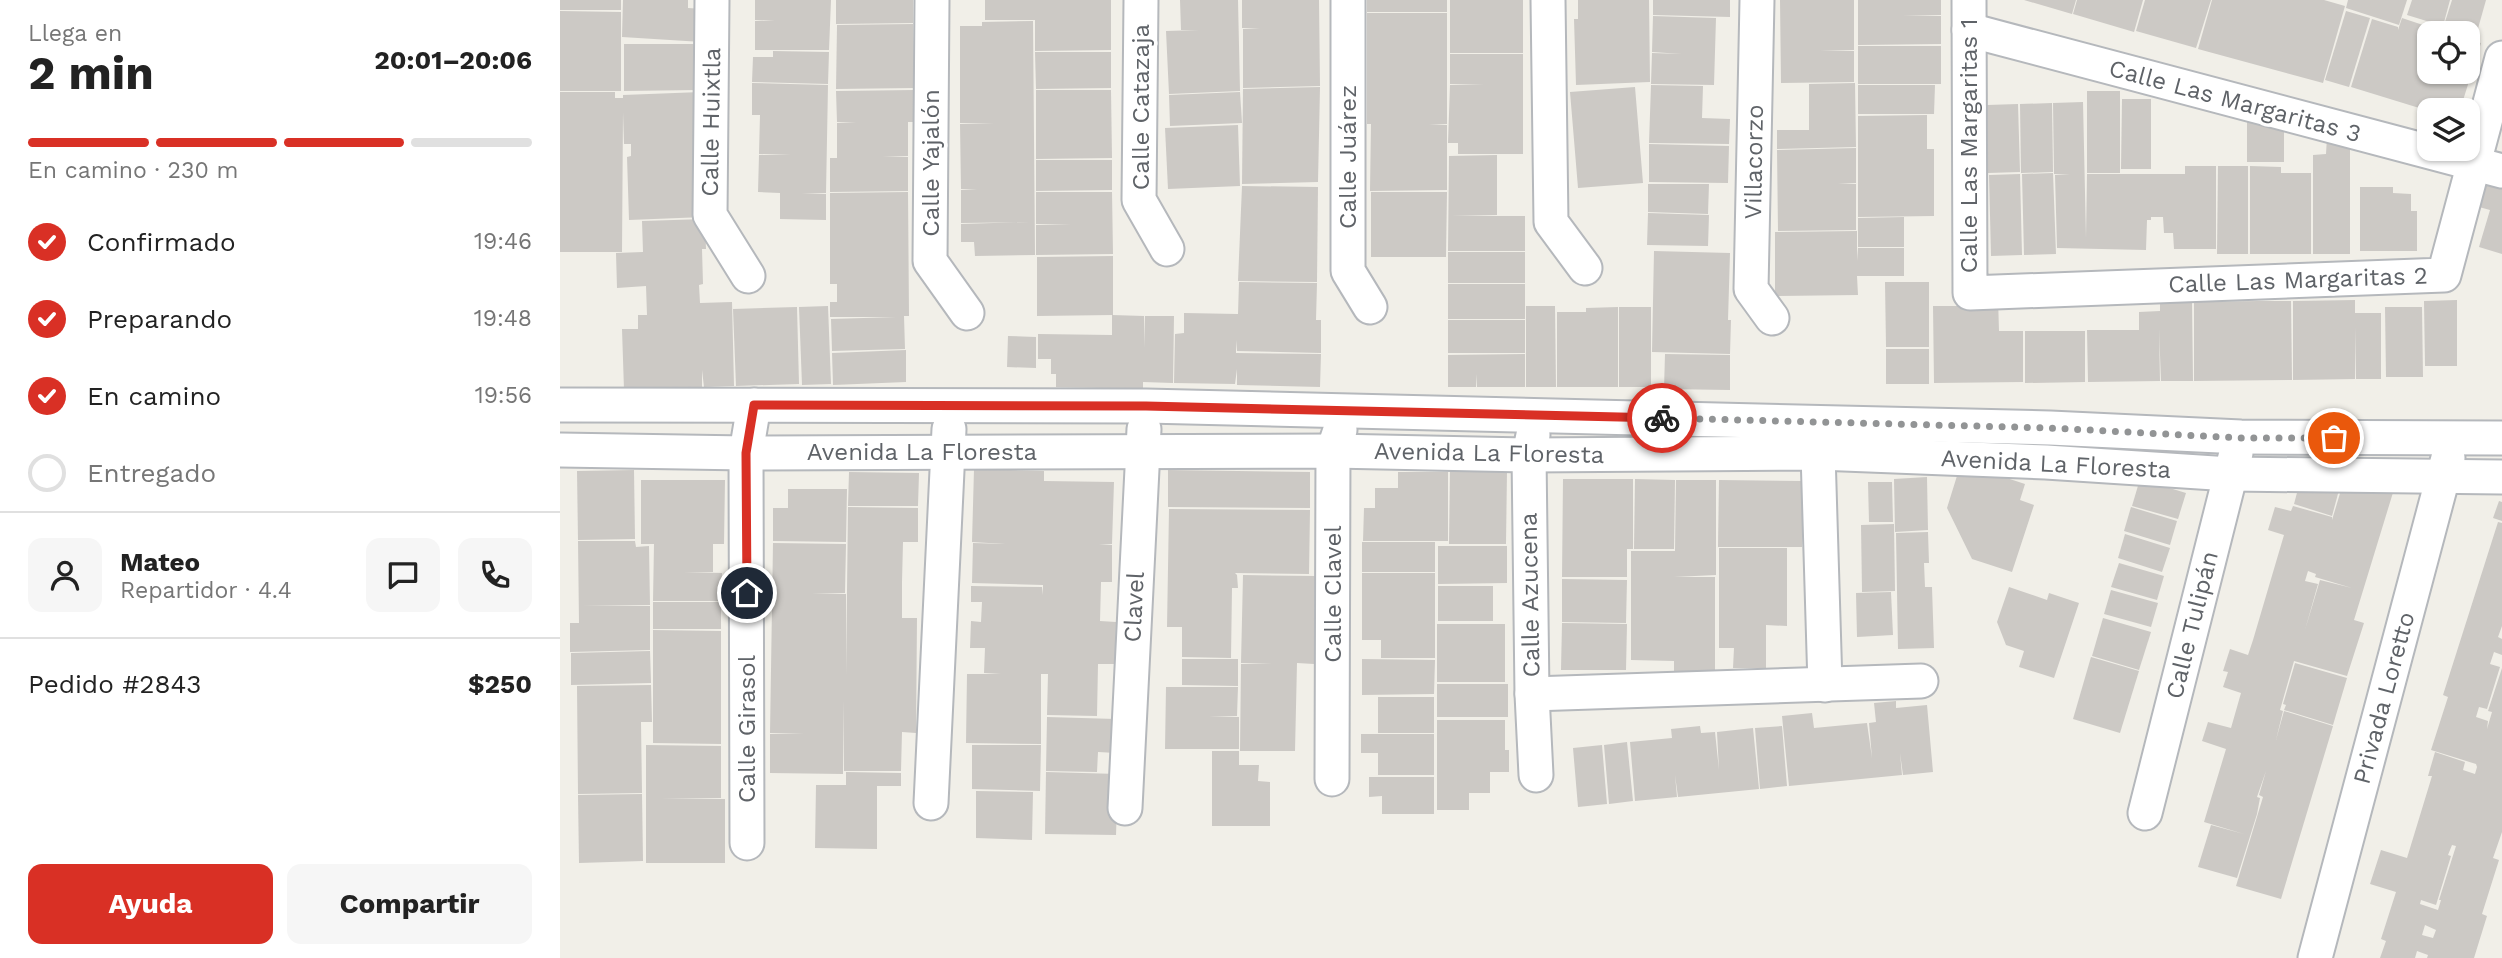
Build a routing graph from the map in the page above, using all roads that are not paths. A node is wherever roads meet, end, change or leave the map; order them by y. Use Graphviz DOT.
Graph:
graph roads {
  1 [pos="712,0"];
  2 [pos="932,0"];
  3 [pos="1141,0"];
  4 [pos="1348,0"];
  5 [pos="1548,0"];
  6 [pos="1757,0"];
  7 [pos="1969,15"];
  8 [pos="2502,58"];
  9 [pos="2488,167"];
  10 [pos="1167,249"];
  11 [pos="1585,268"];
  12 [pos="748,276"];
  13 [pos="1970,293"];
  14 [pos="1370,307"];
  15 [pos="967,313"];
  16 [pos="1772,318"];
  17 [pos="560,405"];
  18 [pos="754,405"];
  19 [pos="949,405"];
  20 [pos="1146,406"];
  21 [pos="1345,411"];
  22 [pos="1536,415"];
  23 [pos="2050,428"];
  24 [pos="1819,438"];
  25 [pos="2241,438"];
  26 [pos="2452,439"];
  27 [pos="2502,439"];
  28 [pos="560,450"];
  29 [pos="1333,451"];
  30 [pos="949,452"];
  31 [pos="1142,452"];
  32 [pos="746,453"];
  33 [pos="1529,455"];
  34 [pos="2046,462"];
  35 [pos="2230,474"];
  36 [pos="2443,477"];
  37 [pos="2502,477"];
  38 [pos="1921,681"];
  39 [pos="1825,685"];
  40 [pos="1532,694"];
  41 [pos="1536,775"];
  42 [pos="1332,779"];
  43 [pos="931,803"];
  44 [pos="1125,808"];
  45 [pos="2145,813"];
  46 [pos="747,843"];
  47 [pos="2315,958"];
  1 -- 12 [label="street, Calle Huixtla"];
  2 -- 15 [label="street, Calle Yajalón"];
  3 -- 10 [label="street, Calle Catazaja"];
  4 -- 14 [label="street, Calle Juárez"];
  5 -- 11 [label="street"];
  6 -- 16 [label="street, Villacorzo"];
  7 -- 9 [label="street, Calle Las Margaritas 3"];
  7 -- 13 [label="street, Calle Las Margaritas 1"];
  8 -- 9 [label="street, Calle Las Margaritas 2"];
  9 -- 13 [label="street, Calle Las Margaritas 2"];
  17 -- 18 [label="street, Avenida La Floresta"];
  18 -- 19 [label="street, Avenida La Floresta"];
  18 -- 32 [label="street, Calle Girasol"];
  19 -- 20 [label="street, Avenida La Floresta"];
  19 -- 30 [label="street"];
  20 -- 21 [label="street, Avenida La Floresta"];
  20 -- 31 [label="street, Clavel"];
  21 -- 22 [label="street, Avenida La Floresta"];
  21 -- 29 [label="street, Calle Clavel"];
  22 -- 24 [label="street, Avenida La Floresta"];
  22 -- 33 [label="street, Calle Azucena"];
  23 -- 24 [label="street, Avenida La Floresta"];
  23 -- 25 [label="street, Avenida La Floresta"];
  23 -- 34 [label="street"];
  24 -- 33 [label="street, Avenida La Floresta"];
  24 -- 34 [label="street, Avenida La Floresta"];
  24 -- 39 [label="street"];
  25 -- 26 [label="street, Avenida La Floresta"];
  25 -- 35 [label="street, Calle Tulipán"];
  26 -- 27 [label="street, Avenida La Floresta"];
  26 -- 36 [label="street, Privada Loretto"];
  28 -- 32 [label="street, Avenida La Floresta"];
  29 -- 31 [label="street, Avenida La Floresta"];
  29 -- 33 [label="street, Avenida La Floresta"];
  29 -- 42 [label="street, Calle Clavel"];
  30 -- 31 [label="street, Avenida La Floresta"];
  30 -- 32 [label="street, Avenida La Floresta"];
  30 -- 43 [label="street"];
  31 -- 44 [label="street, Clavel"];
  32 -- 46 [label="street, Calle Girasol"];
  33 -- 40 [label="street, Calle Azucena"];
  34 -- 35 [label="street, Avenida La Floresta"];
  35 -- 36 [label="street, Avenida La Floresta"];
  35 -- 45 [label="street, Calle Tulipán"];
  36 -- 37 [label="street, Avenida La Floresta"];
  36 -- 47 [label="street, Privada Loretto"];
  38 -- 39 [label="street"];
  39 -- 40 [label="street"];
  40 -- 41 [label="street, Calle Azucena"];
}
